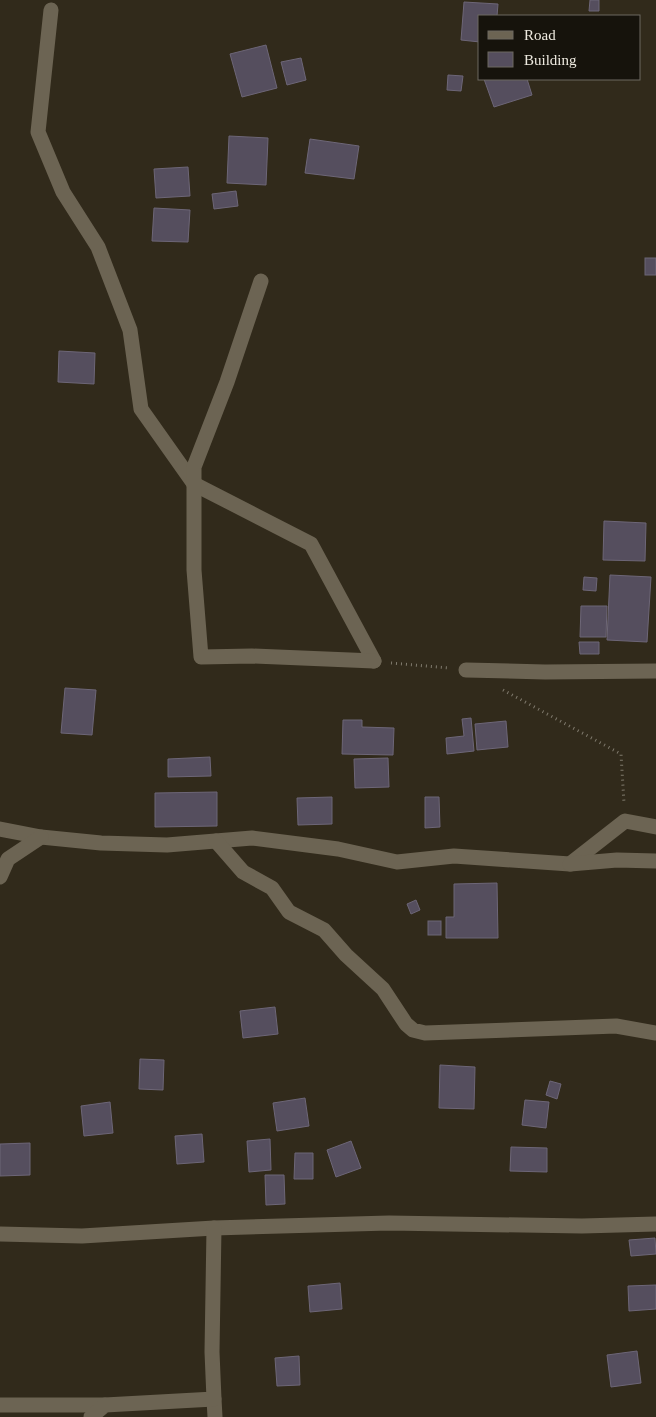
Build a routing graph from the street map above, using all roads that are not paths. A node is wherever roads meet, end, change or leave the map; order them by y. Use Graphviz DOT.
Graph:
graph roads {
  1 [pos="51,10"];
  2 [pos="261,281"];
  3 [pos="194,484"];
  4 [pos="466,670"];
  5 [pos="656,671"];
  6 [pos="656,827"];
  7 [pos="0,829"];
  8 [pos="41,837"];
  9 [pos="216,841"];
  10 [pos="656,861"];
  11 [pos="570,864"];
  12 [pos="0,877"];
  13 [pos="656,1033"];
  14 [pos="656,1224"];
  15 [pos="214,1228"];
  16 [pos="0,1234"];
  17 [pos="214,1399"];
  18 [pos="0,1405"];
  19 [pos="105,1405"];
  20 [pos="92,1417"];
  21 [pos="215,1417"];
  1 -- 3 [label="street"];
  2 -- 3 [label="street"];
  3 -- 3 [label="street"];
  4 -- 5 [label="street"];
  6 -- 11 [label="street"];
  7 -- 8 [label="street"];
  8 -- 9 [label="street"];
  8 -- 12 [label="street"];
  9 -- 11 [label="street"];
  9 -- 13 [label="street"];
  10 -- 11 [label="street"];
  14 -- 15 [label="street"];
  15 -- 16 [label="street"];
  15 -- 17 [label="street"];
  17 -- 19 [label="street"];
  17 -- 21 [label="street"];
  18 -- 19 [label="street"];
  19 -- 20 [label="street"];
}
